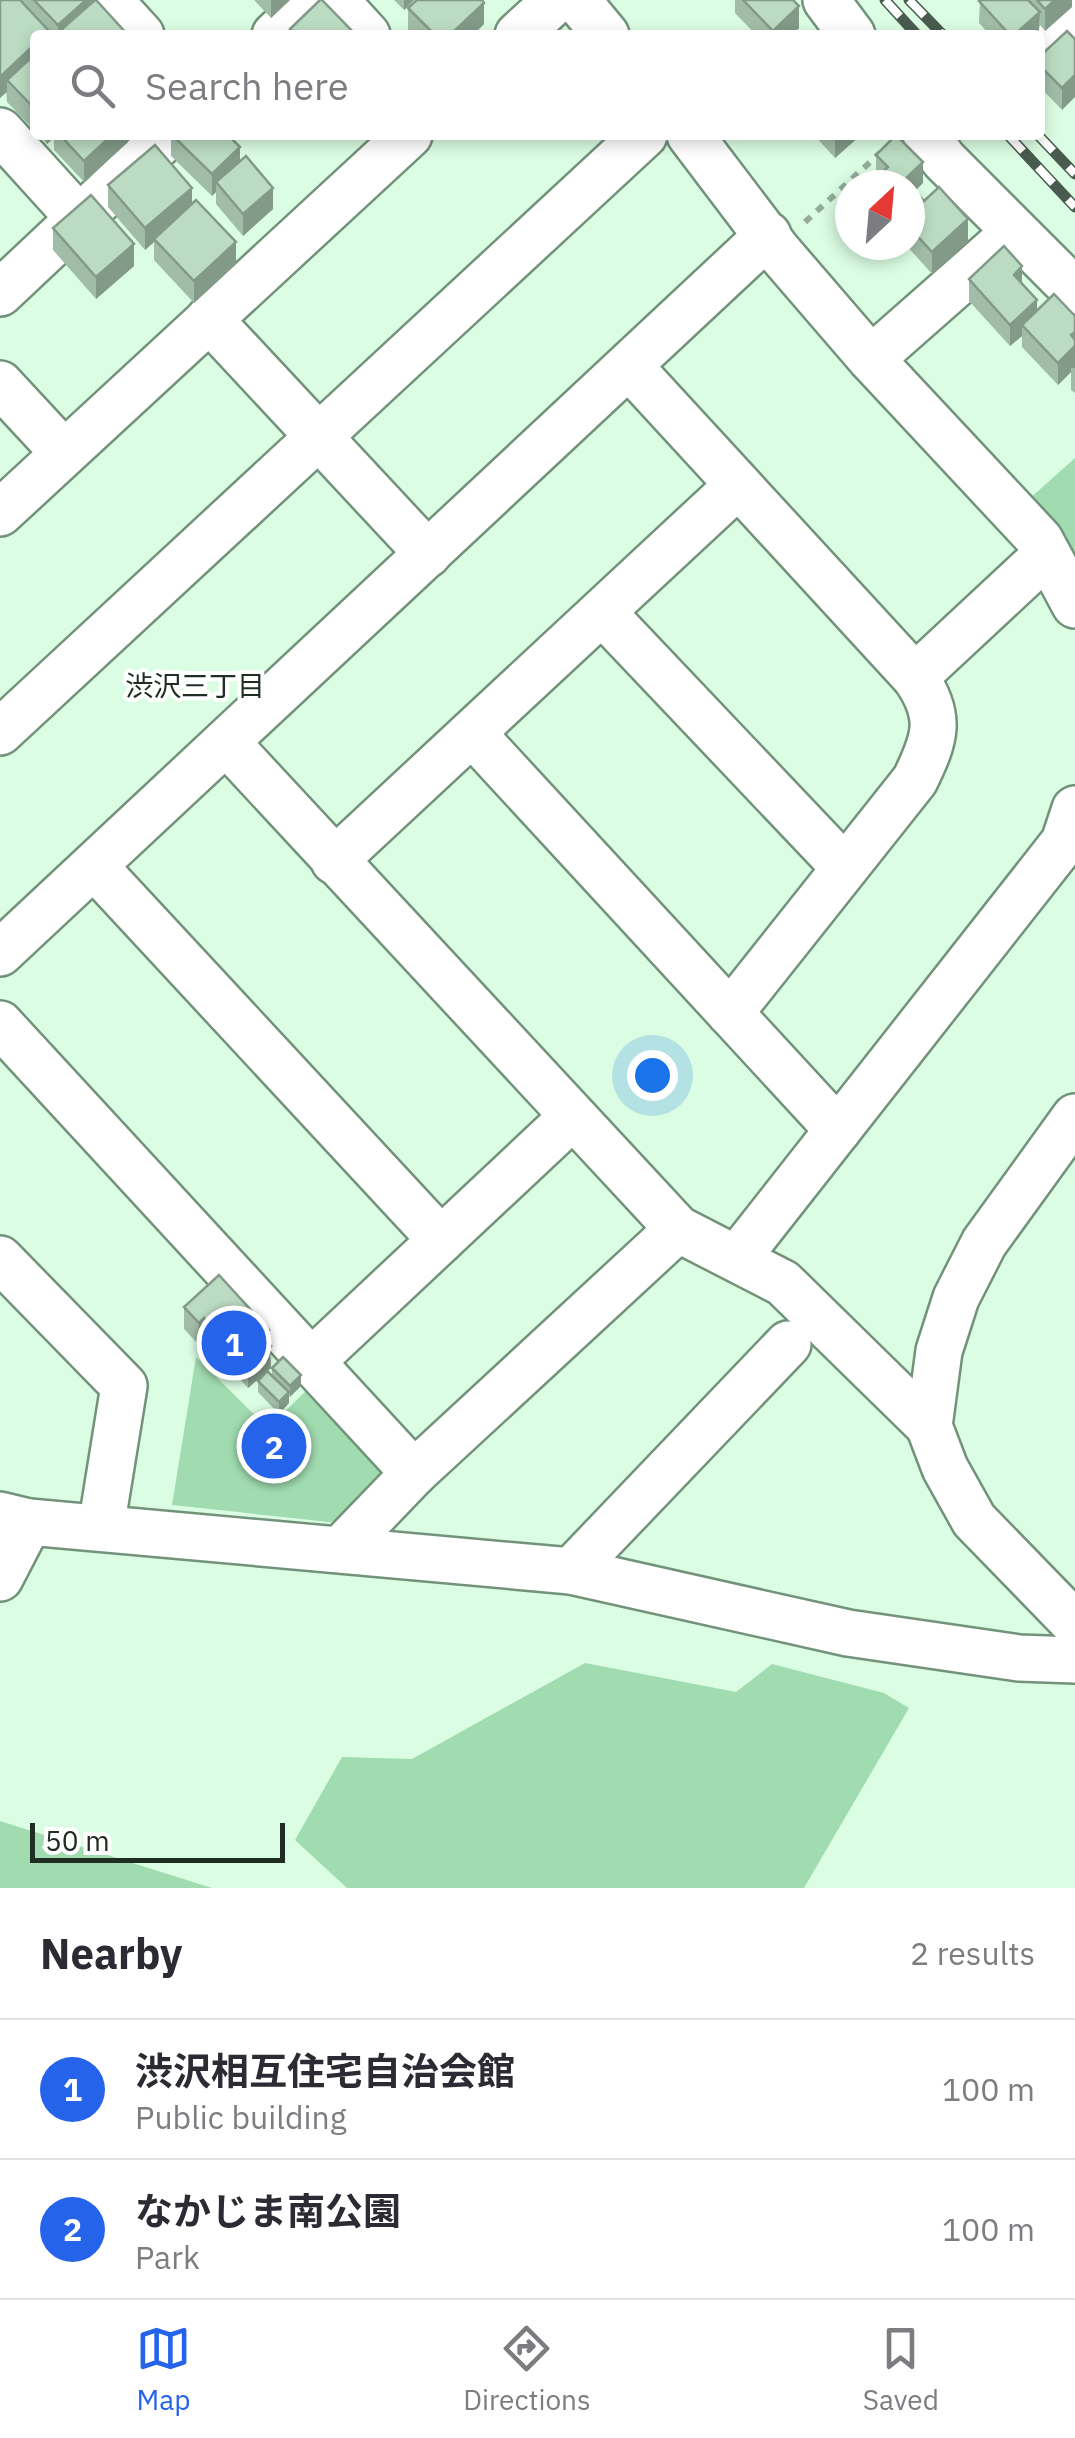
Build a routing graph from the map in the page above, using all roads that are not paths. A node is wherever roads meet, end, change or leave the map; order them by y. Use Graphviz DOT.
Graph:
graph roads {
  1 [pos="108,0"];
  2 [pos="312,0"];
  3 [pos="335,0"];
  4 [pos="556,0"];
  5 [pos="576,0"];
  6 [pos="826,0"];
  7 [pos="136,30"];
  8 [pos="280,30"];
  9 [pos="362,30"];
  10 [pos="523,30"];
  11 [pos="602,30"];
  12 [pos="848,30"];
  13 [pos="0,132"];
  14 [pos="163,140"];
  15 [pos="404,140"];
  16 [pos="639,140"];
  17 [pos="695,140"];
  18 [pos="906,142"];
  19 [pos="80,218"];
  20 [pos="785,230"];
  21 [pos="1014,232"];
  22 [pos="1075,291"];
  23 [pos="0,292"];
  24 [pos="209,319"];
  25 [pos="871,358"];
  26 [pos="629,366"];
  27 [pos="0,384"];
  28 [pos="318,436"];
  29 [pos="64,453"];
  30 [pos="737,486"];
  31 [pos="0,512"];
  32 [pos="428,554"];
  33 [pos="1048,554"];
  34 [pos="1075,605"];
  35 [pos="602,612"];
  36 [pos="915,677"];
  37 [pos="0,732"];
  38 [pos="472,733"];
  39 [pos="226,742"];
  40 [pos="1071,833"];
  41 [pos="334,861"];
  42 [pos="94,866"];
  43 [pos="844,867"];
  44 [pos="0,953"];
  45 [pos="730,1013"];
  46 [pos="0,1024"];
  47 [pos="572,1118"];
  48 [pos="1075,1118"];
  49 [pos="838,1130"];
  50 [pos="678,1228"];
  51 [pos="441,1240"];
  52 [pos="738,1256"];
  53 [pos="0,1259"];
  54 [pos="788,1344"];
  55 [pos="312,1360"];
  56 [pos="929,1426"];
  57 [pos="414,1472"];
  58 [pos="14,1518"];
  59 [pos="101,1528"];
  60 [pos="341,1549"];
  61 [pos="571,1571"];
  62 [pos="0,1578"];
  63 [pos="1075,1624"];
  64 [pos="1075,1660"];
  1 -- 7 [label="street"];
  2 -- 8 [label="street"];
  3 -- 9 [label="street"];
  4 -- 10 [label="street"];
  5 -- 11 [label="street"];
  6 -- 12 [label="street"];
  13 -- 19 [label="street"];
  14 -- 19 [label="street"];
  15 -- 24 [label="street"];
  16 -- 28 [label="street"];
  17 -- 20 [label="street"];
  18 -- 21 [label="street"];
  19 -- 23 [label="street"];
  20 -- 25 [label="street"];
  20 -- 26 [label="street"];
  21 -- 22 [label="street"];
  21 -- 25 [label="street"];
  24 -- 28 [label="street"];
  24 -- 29 [label="street"];
  25 -- 33 [label="street"];
  26 -- 30 [label="street"];
  26 -- 32 [label="street"];
  27 -- 29 [label="street"];
  28 -- 32 [label="street"];
  28 -- 37 [label="street"];
  29 -- 31 [label="street"];
  30 -- 35 [label="street"];
  30 -- 36 [label="street"];
  32 -- 39 [label="street"];
  33 -- 34 [label="street"];
  33 -- 36 [label="street"];
  35 -- 38 [label="street"];
  35 -- 43 [label="street"];
  36 -- 43 [label="street"];
  38 -- 41 [label="street"];
  38 -- 45 [label="street"];
  39 -- 41 [label="street"];
  39 -- 42 [label="street"];
  40 -- 49 [label="street"];
  41 -- 47 [label="street"];
  42 -- 44 [label="street"];
  42 -- 51 [label="street"];
  43 -- 45 [label="street"];
  45 -- 49 [label="street"];
  46 -- 55 [label="street"];
  47 -- 50 [label="street"];
  47 -- 51 [label="street"];
  48 -- 56 [label="street"];
  49 -- 52 [label="street"];
  50 -- 52 [label="street"];
  50 -- 57 [label="street"];
  51 -- 55 [label="street"];
  52 -- 56 [label="street"];
  53 -- 59 [label="street"];
  54 -- 61 [label="street"];
  55 -- 57 [label="street"];
  56 -- 63 [label="street"];
  57 -- 60 [label="street"];
  58 -- 59 [label="street"];
  58 -- 62 [label="street"];
  59 -- 60 [label="street"];
  60 -- 61 [label="street"];
  61 -- 64 [label="street"];
}
